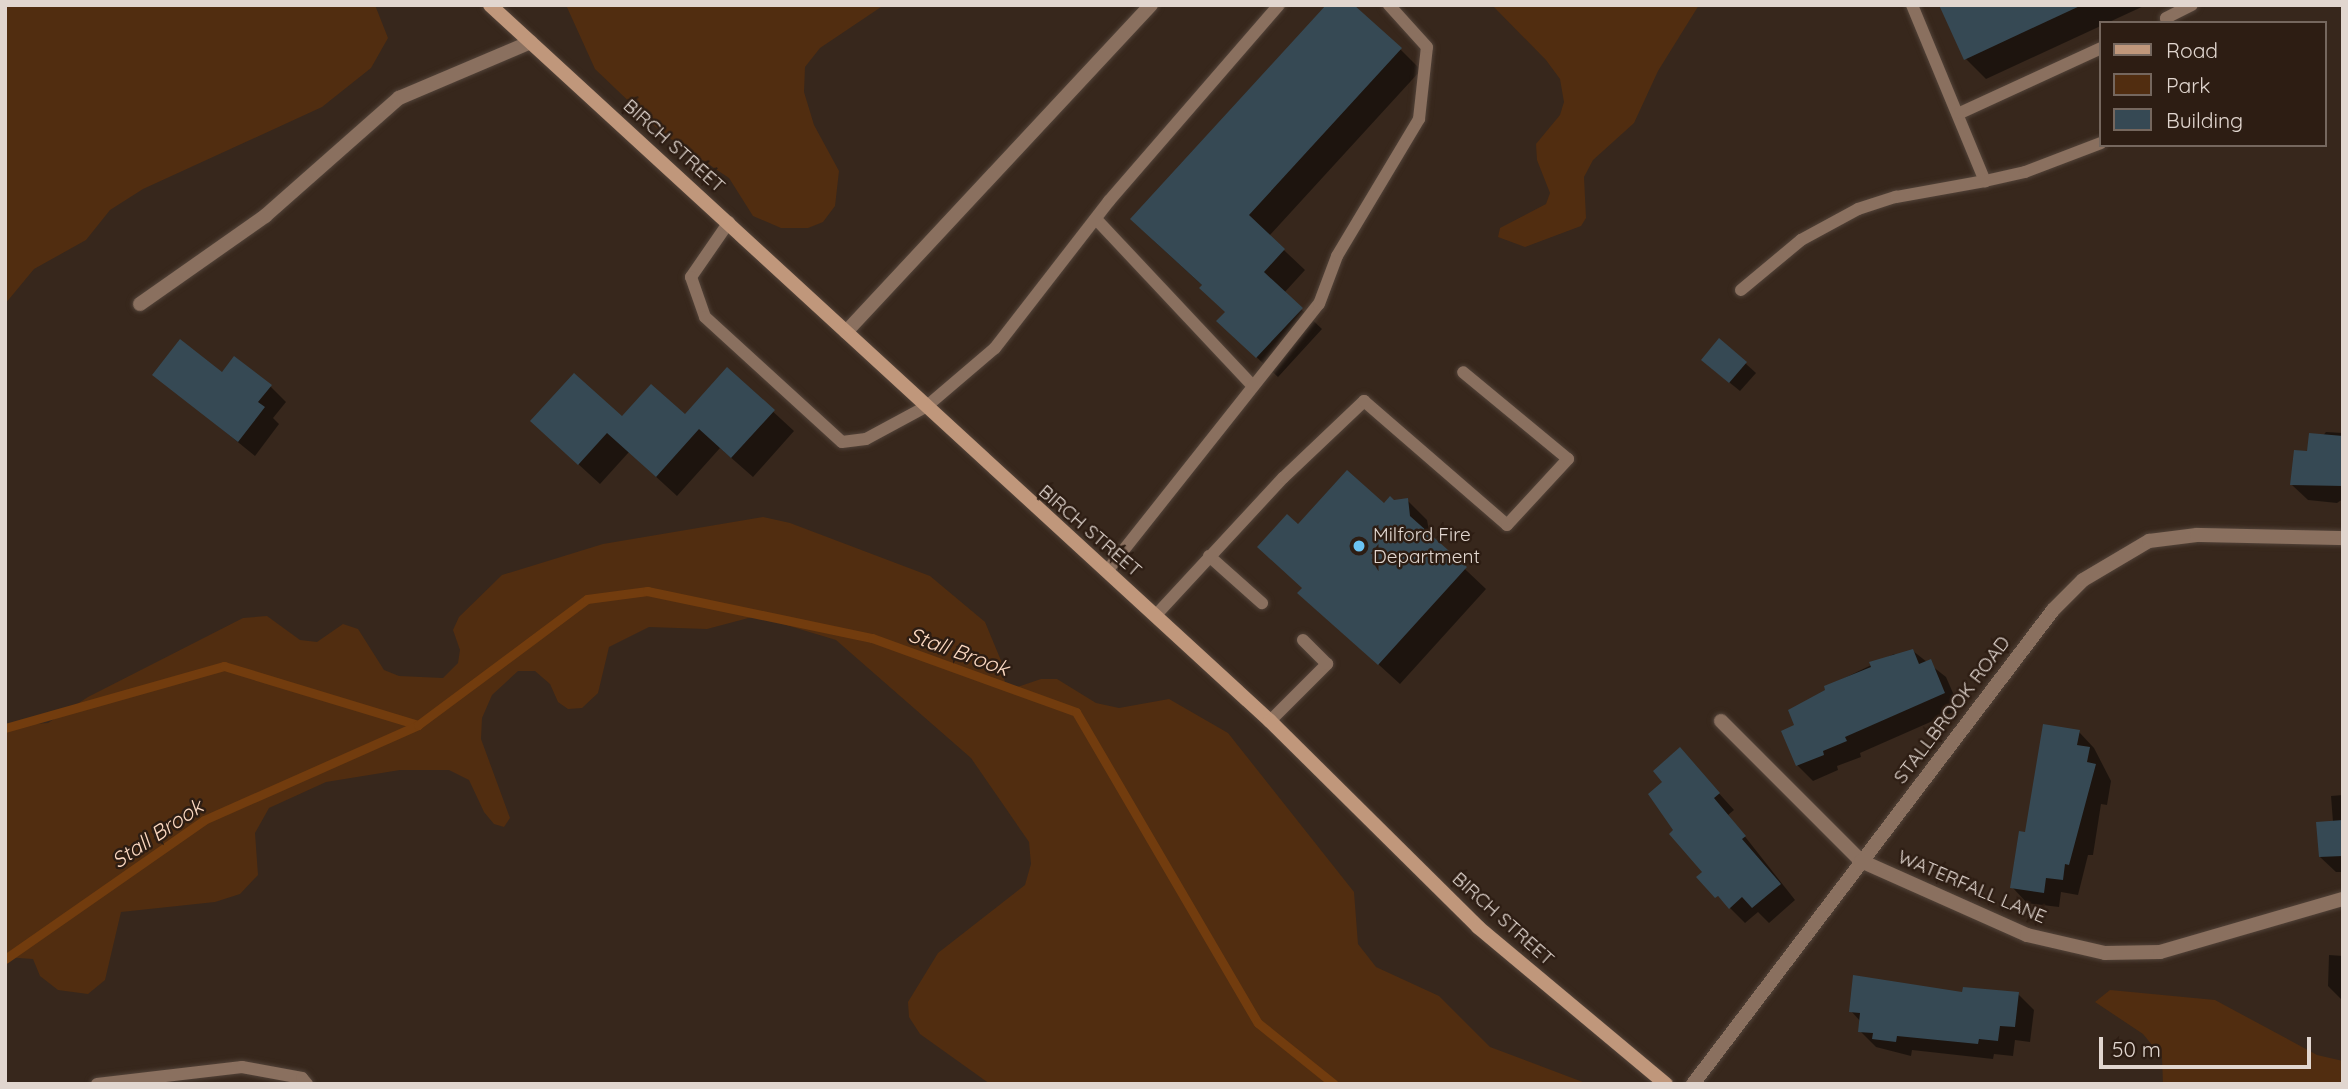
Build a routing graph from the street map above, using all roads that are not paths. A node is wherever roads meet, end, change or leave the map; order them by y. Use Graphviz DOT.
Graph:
graph roads {
  1 [pos="490,5"];
  2 [pos="1151,5"];
  3 [pos="1279,5"];
  4 [pos="1389,5"];
  5 [pos="1912,5"];
  6 [pos="2192,5"];
  7 [pos="2163,21"];
  8 [pos="530,42"];
  9 [pos="2100,48"];
  10 [pos="1960,113"];
  11 [pos="2100,143"];
  12 [pos="1985,181"];
  13 [pos="1096,219"];
  14 [pos="729,222"];
  15 [pos="1741,290"];
  16 [pos="140,304"];
  17 [pos="846,332"];
  18 [pos="1463,372"];
  19 [pos="1251,384"];
  20 [pos="927,406"];
  21 [pos="2343,538"];
  22 [pos="1209,556"];
  23 [pos="1107,570"];
  24 [pos="1262,603"];
  25 [pos="1156,615"];
  26 [pos="1303,640"];
  27 [pos="1270,721"];
  28 [pos="1721,721"];
  29 [pos="1861,861"];
  30 [pos="2343,900"];
  31 [pos="97,1084"];
  32 [pos="307,1084"];
  33 [pos="1666,1084"];
  34 [pos="1693,1084"];
  1 -- 8 [label="street, BIRCH STREET"];
  2 -- 17 [label="street"];
  3 -- 13 [label="lane"];
  4 -- 19 [label="lane"];
  5 -- 10 [label="lane"];
  6 -- 7 [label="lane"];
  8 -- 14 [label="street, BIRCH STREET"];
  8 -- 16 [label="street"];
  9 -- 10 [label="lane"];
  10 -- 12 [label="lane"];
  11 -- 12 [label="lane"];
  12 -- 15 [label="lane"];
  13 -- 19 [label="lane"];
  13 -- 20 [label="lane"];
  14 -- 17 [label="street, BIRCH STREET"];
  14 -- 20 [label="lane"];
  17 -- 20 [label="street, BIRCH STREET"];
  18 -- 22 [label="lane"];
  19 -- 23 [label="lane"];
  20 -- 23 [label="street, BIRCH STREET"];
  21 -- 29 [label="street, STALLBROOK ROAD"];
  22 -- 24 [label="lane"];
  22 -- 25 [label="lane"];
  23 -- 25 [label="street, BIRCH STREET"];
  25 -- 27 [label="street, BIRCH STREET"];
  26 -- 27 [label="lane"];
  27 -- 33 [label="street, BIRCH STREET"];
  28 -- 29 [label="street, WATERFALL LANE"];
  29 -- 30 [label="street, WATERFALL LANE"];
  29 -- 34 [label="street, STALLBROOK ROAD"];
  31 -- 32 [label="lane"];
}
